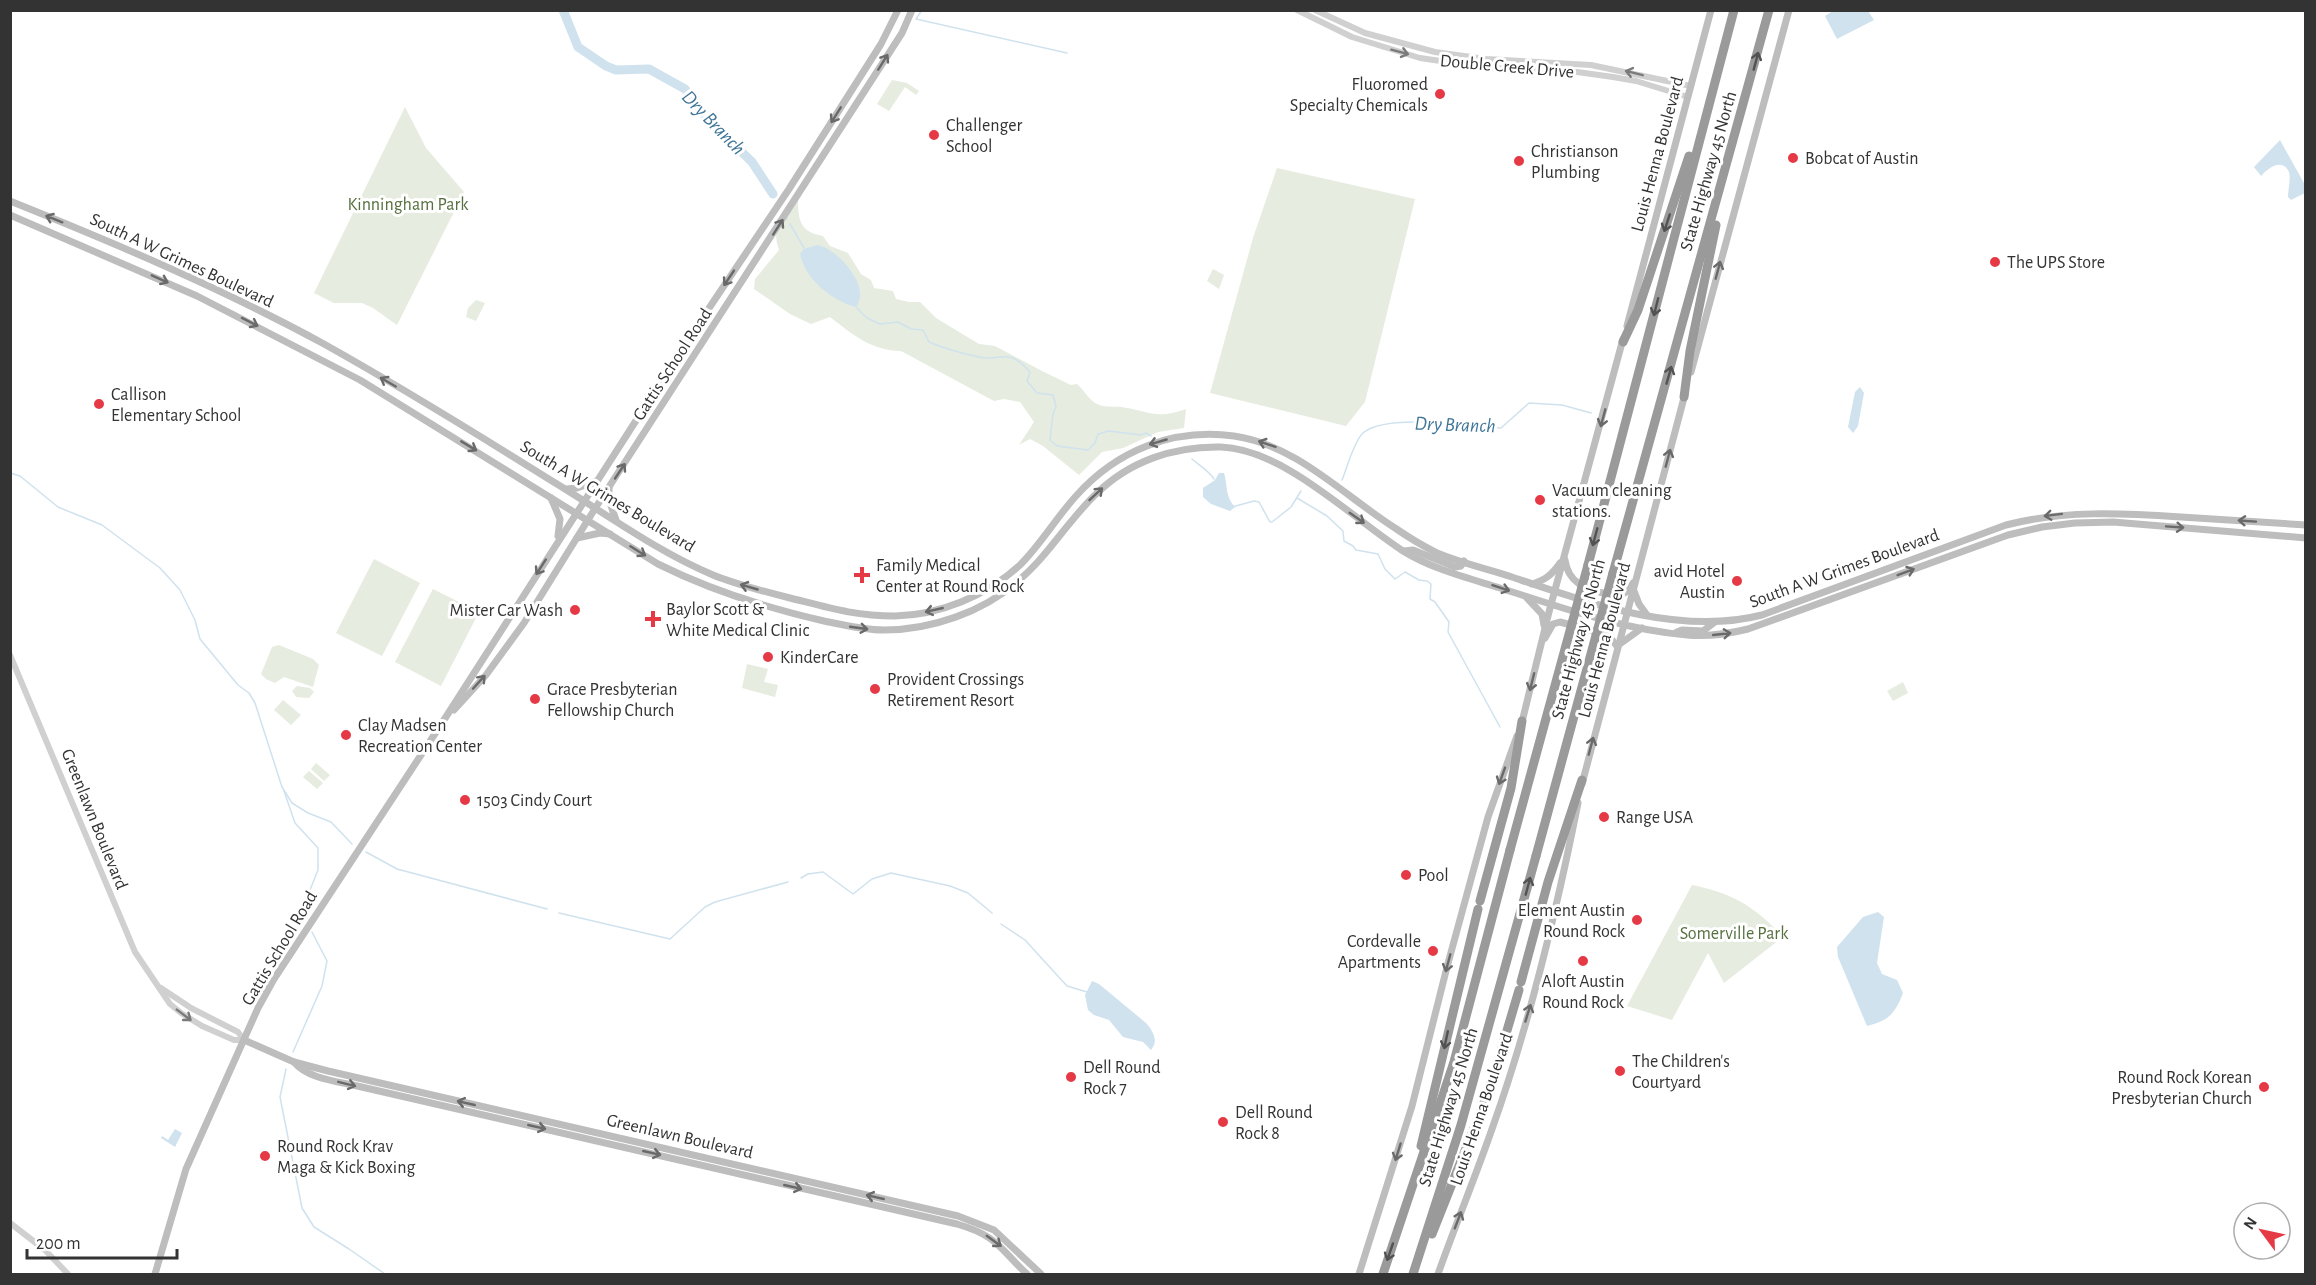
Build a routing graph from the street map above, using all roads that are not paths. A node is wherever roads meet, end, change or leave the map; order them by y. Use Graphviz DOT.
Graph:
graph roads {
  1 [pos="898,10"];
  2 [pos="912,10"];
  3 [pos="1297,10"];
  4 [pos="1315,10"];
  5 [pos="1711,10"];
  6 [pos="1734,10"];
  7 [pos="1769,10"];
  8 [pos="1789,10"];
  9 [pos="1691,86"];
  10 [pos="1688,97"];
  11 [pos="1707,108"];
  12 [pos="1730,158"];
  13 [pos="10,201"];
  14 [pos="10,215"];
  15 [pos="758,234"];
  16 [pos="738,289"];
  17 [pos="1623,342"];
  18 [pos="1684,397"];
  19 [pos="596,481"];
  20 [pos="609,488"];
  21 [pos="566,489"];
  22 [pos="550,496"];
  23 [pos="583,500"];
  24 [pos="596,507"];
  25 [pos="576,512"];
  26 [pos="2074,513"];
  27 [pos="2149,515"];
  28 [pos="588,520"];
  29 [pos="616,520"];
  30 [pos="2075,523"];
  31 [pos="2148,525"];
  32 [pos="2305,525"];
  33 [pos="612,534"];
  34 [pos="2286,536"];
  35 [pos="577,538"];
  36 [pos="2306,538"];
  37 [pos="557,542"];
  38 [pos="1404,551"];
  39 [pos="1565,556"];
  40 [pos="1464,561"];
  41 [pos="1637,576"];
  42 [pos="1532,584"];
  43 [pos="1634,590"];
  44 [pos="1555,591"];
  45 [pos="1525,596"];
  46 [pos="1551,604"];
  47 [pos="1627,611"];
  48 [pos="1647,615"];
  49 [pos="1715,622"];
  50 [pos="1623,624"];
  51 [pos="1642,628"];
  52 [pos="1545,629"];
  53 [pos="1674,633"];
  54 [pos="1542,643"];
  55 [pos="1617,646"];
  56 [pos="10,655"];
  57 [pos="1522,721"];
  58 [pos="442,723"];
  59 [pos="1582,780"];
  60 [pos="161,988"];
  61 [pos="244,1040"];
  62 [pos="294,1062"];
  63 [pos="1433,1116"];
  64 [pos="10,1223"];
  65 [pos="68,1275"];
  66 [pos="155,1275"];
  67 [pos="1027,1275"];
  68 [pos="1041,1275"];
  69 [pos="1359,1275"];
  70 [pos="1383,1275"];
  71 [pos="1414,1275"];
  72 [pos="1438,1275"];
  1 -- 15 [label="main road, Gattis School Road, one-way"];
  16 -- 2 [label="main road, Gattis School Road, one-way"];
  3 -- 10 [label="street, Double Creek Drive, one-way"];
  9 -- 4 [label="street, Double Creek Drive, one-way"];
  5 -- 9 [label="main road, Louis Henna Boulevard"];
  6 -- 11 [label="highway, State Highway 45 North"];
  12 -- 7 [label="highway, State Highway 45 North, one-way"];
  18 -- 8 [label="main road, Louis Henna Boulevard, one-way"];
  9 -- 10 [label="main road, Louis Henna Boulevard"];
  10 -- 17 [label="main road, Louis Henna Boulevard"];
  11 -- 17 [label="highway, one-way"];
  11 -- 63 [label="highway, State Highway 45 North, one-way, bridge"];
  12 -- 18 [label="highway"];
  71 -- 12 [label="highway, State Highway 45 North, one-way, bridge"];
  21 -- 13 [label="main road, South A W Grimes Boulevard, one-way"];
  14 -- 22 [label="main road, South A W Grimes Boulevard, one-way"];
  15 -- 16 [label="main road"];
  15 -- 19 [label="main road, Gattis School Road, one-way"];
  20 -- 16 [label="main road, Gattis School Road, one-way"];
  17 -- 39 [label="main road, Louis Henna Boulevard, one-way"];
  41 -- 18 [label="main road, Louis Henna Boulevard, one-way"];
  19 -- 21 [label="main road"];
  19 -- 23 [label="main road, Gattis School Road"];
  20 -- 24 [label="main road, Gattis School Road"];
  20 -- 29 [label="main road"];
  21 -- 23 [label="main road, South A W Grimes Boulevard"];
  22 -- 25 [label="main road, South A W Grimes Boulevard"];
  22 -- 37 [label="main road"];
  23 -- 24 [label="main road, South A W Grimes Boulevard"];
  23 -- 25 [label="main road, Gattis School Road"];
  24 -- 28 [label="main road, Gattis School Road"];
  24 -- 29 [label="main road, South A W Grimes Boulevard"];
  25 -- 28 [label="main road, South A W Grimes Boulevard"];
  25 -- 37 [label="main road, Gattis School Road"];
  26 -- 27 [label="main road, South A W Grimes Boulevard"];
  26 -- 30 [label="main road"];
  26 -- 49 [label="main road, South A W Grimes Boulevard, one-way"];
  27 -- 31 [label="main road"];
  32 -- 27 [label="main road, South A W Grimes Boulevard, one-way"];
  28 -- 33 [label="main road, South A W Grimes Boulevard"];
  28 -- 35 [label="main road, Gattis School Road"];
  40 -- 29 [label="main road, South A W Grimes Boulevard, one-way"];
  30 -- 31 [label="main road, South A W Grimes Boulevard"];
  53 -- 30 [label="main road, South A W Grimes Boulevard, one-way"];
  31 -- 34 [label="main road, South A W Grimes Boulevard, one-way"];
  32 -- 34 [label="main road"];
  33 -- 35 [label="main road"];
  33 -- 38 [label="main road, South A W Grimes Boulevard, one-way"];
  34 -- 36 [label="main road, South A W Grimes Boulevard"];
  58 -- 35 [label="main road, Gattis School Road, one-way"];
  37 -- 58 [label="main road, Gattis School Road, one-way"];
  38 -- 40 [label="main road"];
  38 -- 45 [label="main road, South A W Grimes Boulevard, one-way"];
  39 -- 41 [label="main road"];
  39 -- 42 [label="main road"];
  39 -- 44 [label="main road, Louis Henna Boulevard"];
  40 -- 42 [label="main road, South A W Grimes Boulevard"];
  41 -- 43 [label="main road, Louis Henna Boulevard"];
  42 -- 44 [label="main road, South A W Grimes Boulevard"];
  43 -- 47 [label="main road, Louis Henna Boulevard"];
  43 -- 48 [label="main road"];
  44 -- 46 [label="main road, Louis Henna Boulevard"];
  44 -- 47 [label="main road, South A W Grimes Boulevard"];
  45 -- 46 [label="main road, South A W Grimes Boulevard"];
  45 -- 52 [label="main road"];
  46 -- 50 [label="main road, South A W Grimes Boulevard"];
  46 -- 52 [label="main road, Louis Henna Boulevard"];
  47 -- 48 [label="main road, South A W Grimes Boulevard"];
  47 -- 50 [label="main road, Louis Henna Boulevard"];
  48 -- 49 [label="main road, South A W Grimes Boulevard"];
  49 -- 53 [label="main road"];
  50 -- 51 [label="main road, South A W Grimes Boulevard"];
  50 -- 55 [label="main road, Louis Henna Boulevard"];
  51 -- 53 [label="main road, South A W Grimes Boulevard"];
  51 -- 55 [label="main road"];
  52 -- 54 [label="main road, Louis Henna Boulevard"];
  54 -- 55 [label="main road"];
  54 -- 57 [label="main road, Louis Henna Boulevard, one-way"];
  59 -- 55 [label="main road, Louis Henna Boulevard, one-way"];
  56 -- 60 [label="street, Greenlawn Boulevard"];
  57 -- 63 [label="highway, one-way"];
  57 -- 69 [label="main road, Louis Henna Boulevard, one-way"];
  58 -- 61 [label="main road, Gattis School Road"];
  59 -- 71 [label="highway"];
  72 -- 59 [label="main road, Louis Henna Boulevard, one-way"];
  60 -- 61 [label="street, Greenlawn Boulevard"];
  60 -- 61 [label="street, Greenlawn Boulevard, one-way"];
  61 -- 62 [label="main road, Greenlawn Boulevard"];
  61 -- 66 [label="main road, Gattis School Road"];
  62 -- 67 [label="main road, Greenlawn Boulevard, one-way"];
  68 -- 62 [label="main road, Greenlawn Boulevard, one-way"];
  63 -- 70 [label="highway, State Highway 45 North, one-way"];
  64 -- 65 [label="street"];
}
